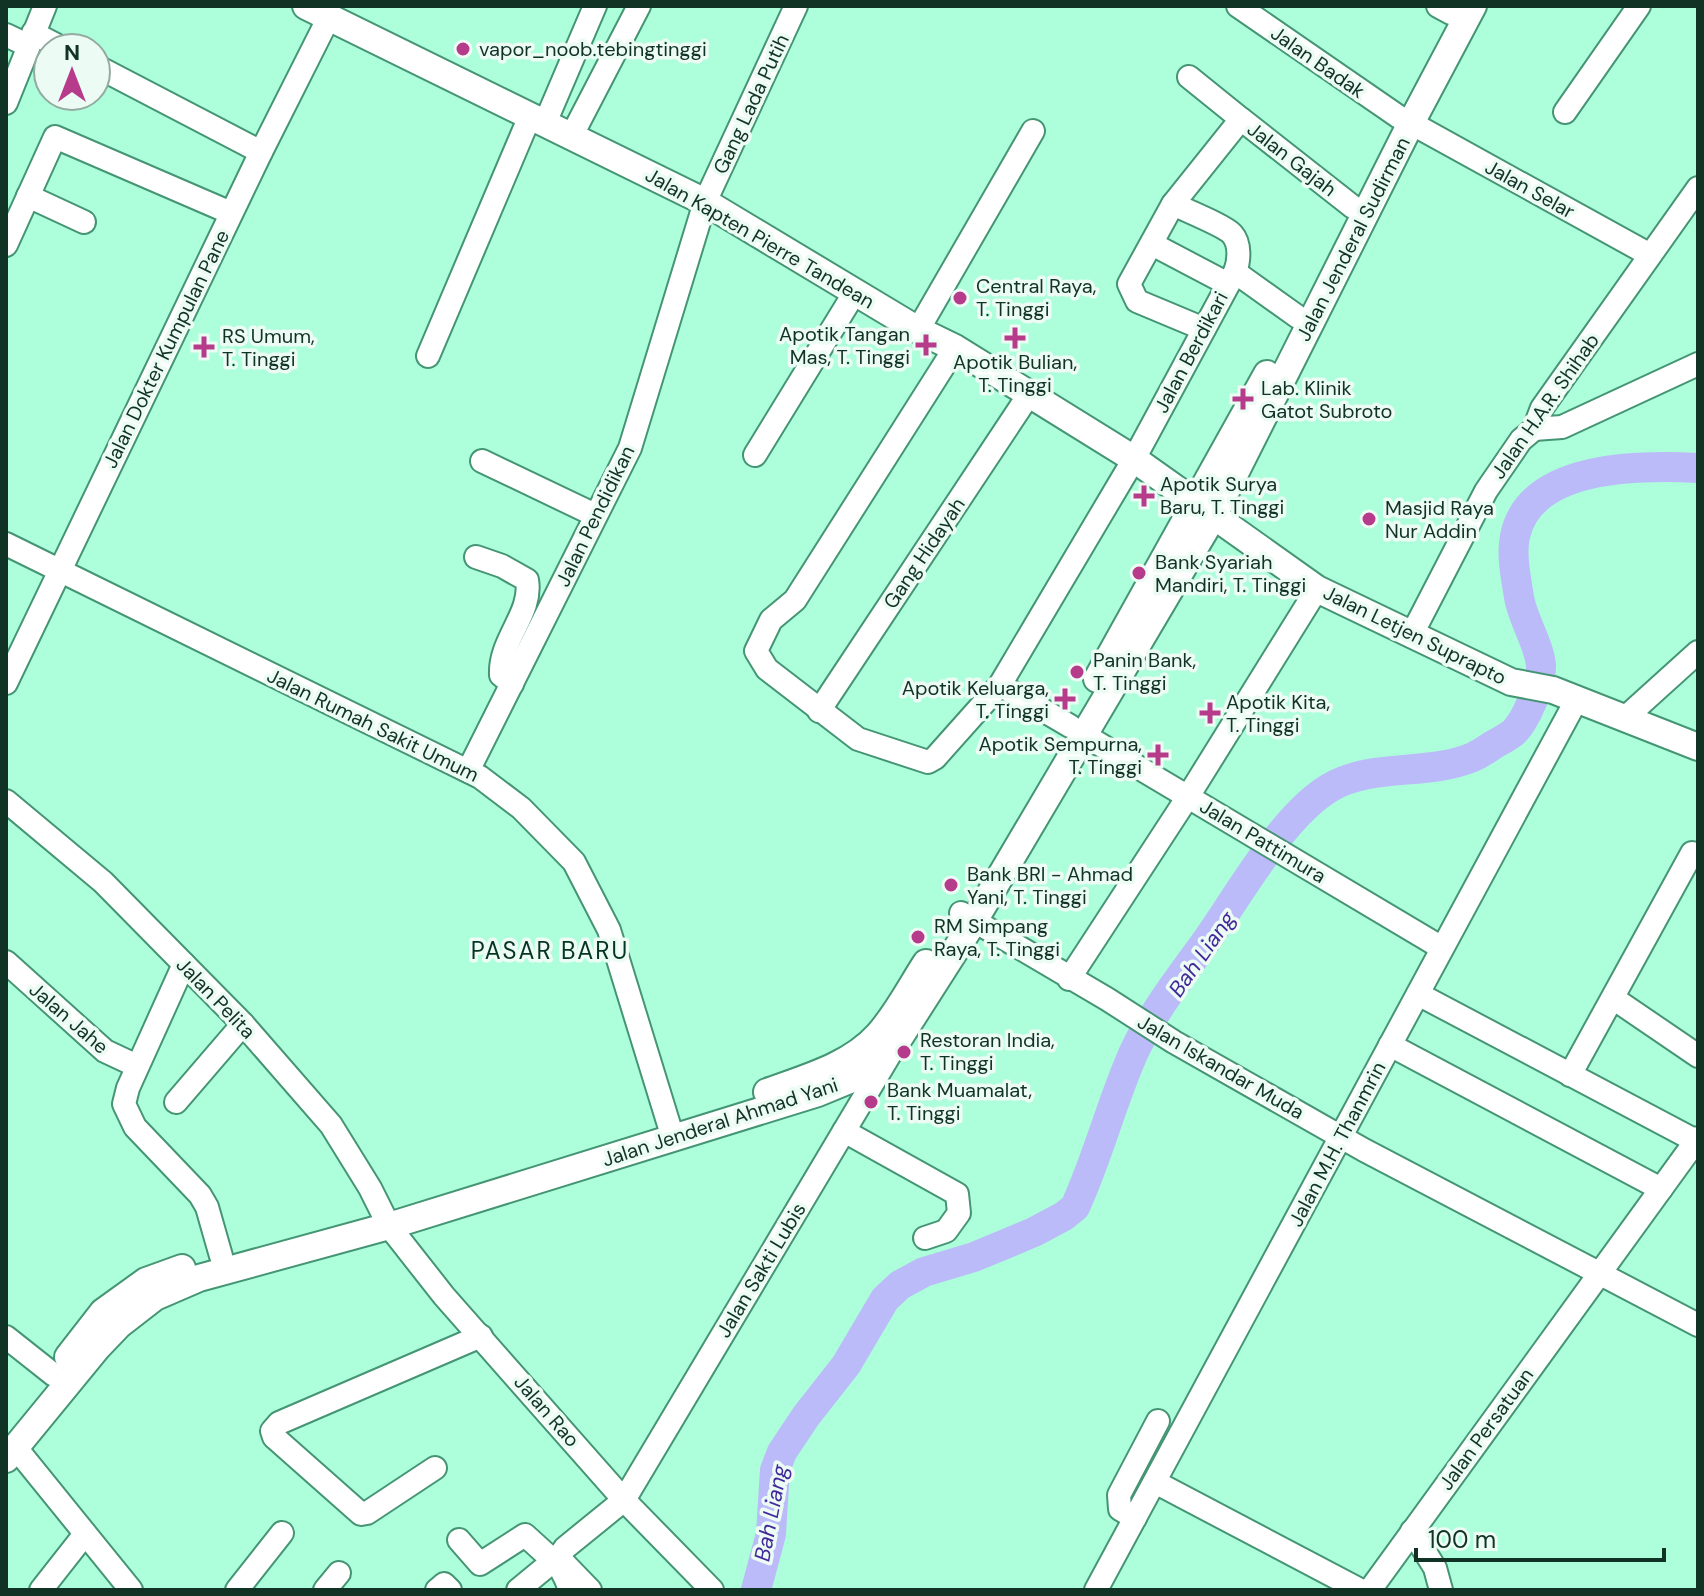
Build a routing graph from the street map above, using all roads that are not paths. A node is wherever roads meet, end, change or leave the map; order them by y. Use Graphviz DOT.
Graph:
graph roads {
  1 [pos="45,6"];
  2 [pos="639,6"];
  3 [pos="796,6"];
  4 [pos="1238,6"];
  5 [pos="1639,6"];
  6 [pos="589,8"];
  7 [pos="1454,8"];
  8 [pos="317,12"];
  9 [pos="6,35"];
  10 [pos="30,39"];
  11 [pos="112,74"];
  12 [pos="1189,77"];
  13 [pos="6,103"];
  14 [pos="1565,112"];
  15 [pos="1241,119"];
  16 [pos="538,120"];
  17 [pos="1405,120"];
  18 [pos="1033,131"];
  19 [pos="571,137"];
  20 [pos="261,152"];
  21 [pos="1698,188"];
  22 [pos="28,196"];
  23 [pos="705,202"];
  24 [pos="1173,204"];
  25 [pos="1353,207"];
  26 [pos="231,213"];
  27 [pos="84,222"];
  28 [pos="1152,244"];
  29 [pos="6,245"];
  30 [pos="1650,255"];
  31 [pos="1231,278"];
  32 [pos="855,292"];
  33 [pos="1298,317"];
  34 [pos="1204,329"];
  35 [pos="918,330"];
  36 [pos="955,348"];
  37 [pos="428,356"];
  38 [pos="1698,364"];
  39 [pos="1028,396"];
  40 [pos="1534,429"];
  41 [pos="755,455"];
  42 [pos="1134,459"];
  43 [pos="482,461"];
  44 [pos="1205,509"];
  45 [pos="595,515"];
  46 [pos="6,544"];
  47 [pos="476,557"];
  48 [pos="61,571"];
  49 [pos="1317,589"];
  50 [pos="1411,636"];
  51 [pos="1698,652"];
  52 [pos="6,683"];
  53 [pos="512,684"];
  54 [pos="1000,685"];
  55 [pos="1565,694"];
  56 [pos="819,711"];
  57 [pos="1625,718"];
  58 [pos="1077,730"];
  59 [pos="1698,747"];
  60 [pos="468,771"];
  61 [pos="1189,795"];
  62 [pos="6,801"];
  63 [pos="1692,853"];
  64 [pos="967,917"];
  65 [pos="1442,948"];
  66 [pos="6,962"];
  67 [pos="184,964"];
  68 [pos="1069,979"];
  69 [pos="1418,994"];
  70 [pos="1613,998"];
  71 [pos="243,1024"];
  72 [pos="898,1040"];
  73 [pos="1390,1045"];
  74 [pos="1698,1056"];
  75 [pos="137,1066"];
  76 [pos="1570,1075"];
  77 [pos="176,1102"];
  78 [pos="844,1131"];
  79 [pos="671,1132"];
  80 [pos="1341,1135"];
  81 [pos="1697,1140"];
  82 [pos="1661,1189"];
  83 [pos="385,1219"];
  84 [pos="925,1238"];
  85 [pos="221,1256"];
  86 [pos="1600,1274"];
  87 [pos="1698,1325"];
  88 [pos="481,1336"];
  89 [pos="6,1337"];
  90 [pos="54,1375"];
  91 [pos="1158,1421"];
  92 [pos="9,1448"];
  93 [pos="435,1468"];
  94 [pos="1155,1482"];
  95 [pos="624,1500"];
  96 [pos="1135,1518"];
  97 [pos="1412,1531"];
  98 [pos="282,1533"];
  99 [pos="85,1534"];
  100 [pos="459,1540"];
  101 [pos="557,1561"];
  102 [pos="1323,1581"];
  103 [pos="1368,1589"];
  104 [pos="41,1590"];
  105 [pos="131,1590"];
  106 [pos="237,1590"];
  107 [pos="437,1590"];
  108 [pos="450,1590"];
  109 [pos="518,1590"];
  110 [pos="569,1590"];
  111 [pos="590,1590"];
  112 [pos="712,1590"];
  113 [pos="1096,1590"];
  114 [pos="1441,1590"];
  1 -- 10 [label="street"];
  2 -- 19 [label="street"];
  3 -- 23 [label="street, Gang Lada Putih"];
  4 -- 17 [label="street, Jalan Badak"];
  5 -- 14 [label="street"];
  6 -- 16 [label="street"];
  7 -- 17 [label="main road, Jalan Jenderal Sudirman"];
  8 -- 16 [label="main road, Jalan Kapten Pierre Tandean"];
  8 -- 20 [label="street, Jalan Dokter Kumpulan Pane"];
  9 -- 10 [label="street"];
  10 -- 13 [label="street"];
  11 -- 20 [label="street"];
  12 -- 15 [label="street"];
  15 -- 24 [label="street, Jalan Gajah"];
  15 -- 25 [label="street, Jalan Gajah"];
  16 -- 19 [label="main road, Jalan Kapten Pierre Tandean"];
  16 -- 37 [label="street"];
  17 -- 25 [label="main road, Jalan Jenderal Sudirman"];
  17 -- 30 [label="street, Jalan Selar"];
  17 -- 44 [label="main road, Jalan Jenderal Sudirman"];
  18 -- 35 [label="street"];
  19 -- 23 [label="main road, Jalan Kapten Pierre Tandean"];
  20 -- 26 [label="street, Jalan Dokter Kumpulan Pane"];
  21 -- 30 [label="street, Jalan H.A.R. Shihab"];
  22 -- 26 [label="street"];
  22 -- 27 [label="street"];
  22 -- 29 [label="street"];
  23 -- 32 [label="main road, Jalan Kapten Pierre Tandean"];
  23 -- 45 [label="street, Jalan Pendidikan"];
  24 -- 28 [label="street, Jalan Gajah"];
  24 -- 31 [label="street"];
  25 -- 33 [label="main road, Jalan Jenderal Sudirman"];
  26 -- 48 [label="street, Jalan Dokter Kumpulan Pane"];
  28 -- 31 [label="street"];
  28 -- 34 [label="street, Jalan Gajah"];
  30 -- 40 [label="street, Jalan H.A.R. Shihab"];
  31 -- 33 [label="street, Jalan Berdikari"];
  31 -- 34 [label="street, Jalan Berdikari"];
  32 -- 35 [label="main road, Jalan Kapten Pierre Tandean"];
  32 -- 41 [label="street"];
  33 -- 44 [label="main road, Jalan Jenderal Sudirman"];
  34 -- 42 [label="street, Jalan Berdikari"];
  35 -- 36 [label="main road, Jalan Kapten Pierre Tandean"];
  36 -- 39 [label="main road, Jalan Kapten Pierre Tandean"];
  36 -- 56 [label="street"];
  38 -- 40 [label="street"];
  39 -- 42 [label="main road, Jalan Kapten Pierre Tandean"];
  39 -- 56 [label="street, Gang Hidayah"];
  40 -- 50 [label="street, Jalan H.A.R. Shihab"];
  42 -- 44 [label="main road, Jalan Kapten Pierre Tandean"];
  42 -- 54 [label="street"];
  43 -- 45 [label="street"];
  44 -- 49 [label="main road, Jalan Letjen Suprapto"];
  44 -- 58 [label="main road, Jalan Jenderal Ahmad Yani"];
  45 -- 53 [label="street, Jalan Pendidikan"];
  46 -- 48 [label="street, Jalan Rumah Sakit Umum"];
  47 -- 53 [label="street"];
  48 -- 52 [label="street, Jalan Dokter Kumpulan Pane"];
  48 -- 60 [label="street, Jalan Rumah Sakit Umum"];
  49 -- 50 [label="main road, Jalan Letjen Suprapto"];
  49 -- 61 [label="street"];
  50 -- 55 [label="main road, Jalan Letjen Suprapto"];
  51 -- 57 [label="street"];
  53 -- 60 [label="street, Jalan Pendidikan"];
  54 -- 56 [label="street"];
  54 -- 58 [label="street, Jalan Pattimura"];
  55 -- 57 [label="main road, Jalan Letjen Suprapto"];
  55 -- 65 [label="street, Jalan M.H. Thanmrin"];
  57 -- 59 [label="main road, Jalan Letjen Suprapto"];
  58 -- 61 [label="street, Jalan Pattimura"];
  58 -- 64 [label="main road, Jalan Jenderal Ahmad Yani"];
  60 -- 79 [label="street, Jalan Rumah Sakit Umum"];
  61 -- 65 [label="street, Jalan Pattimura"];
  61 -- 68 [label="street"];
  62 -- 67 [label="street, Jalan Pelita"];
  63 -- 70 [label="street"];
  64 -- 68 [label="street, Jalan Iskandar Muda"];
  64 -- 72 [label="main road, Jalan Jenderal Ahmad Yani"];
  64 -- 79 [label="main road, Jalan Jenderal Ahmad Yani"];
  65 -- 69 [label="street, Jalan M.H. Thanmrin"];
  66 -- 75 [label="street, Jalan Jahe"];
  67 -- 71 [label="street, Jalan Pelita"];
  67 -- 75 [label="street"];
  68 -- 80 [label="street, Jalan Iskandar Muda"];
  69 -- 73 [label="street, Jalan M.H. Thanmrin"];
  69 -- 76 [label="street"];
  70 -- 74 [label="street"];
  70 -- 76 [label="street"];
  71 -- 77 [label="street"];
  71 -- 83 [label="street, Jalan Pelita"];
  72 -- 78 [label="street, Jalan Sakti Lubis"];
  72 -- 79 [label="main road, Jalan Jenderal Ahmad Yani"];
  73 -- 80 [label="street, Jalan M.H. Thanmrin"];
  73 -- 82 [label="street"];
  75 -- 85 [label="street"];
  76 -- 81 [label="street"];
  78 -- 84 [label="street"];
  78 -- 95 [label="street, Jalan Sakti Lubis"];
  79 -- 83 [label="main road, Jalan Jenderal Ahmad Yani"];
  80 -- 86 [label="street, Jalan Iskandar Muda"];
  80 -- 94 [label="street, Jalan M.H. Thanmrin"];
  81 -- 82 [label="street, Jalan Persatuan"];
  82 -- 86 [label="street, Jalan Persatuan"];
  83 -- 85 [label="main road, Jalan Jenderal Ahmad Yani"];
  83 -- 88 [label="street, Jalan Rao"];
  83 -- 92 [label="main road, Jalan Jenderal Ahmad Yani"];
  85 -- 90 [label="main road, Jalan Jenderal Ahmad Yani"];
  86 -- 87 [label="street, Jalan Iskandar Muda"];
  86 -- 97 [label="street, Jalan Persatuan"];
  88 -- 93 [label="street"];
  88 -- 95 [label="street, Jalan Rao"];
  89 -- 90 [label="street"];
  90 -- 92 [label="main road, Jalan Jenderal Ahmad Yani"];
  91 -- 96 [label="street"];
  92 -- 99 [label="street"];
  94 -- 96 [label="street, Jalan M.H. Thanmrin"];
  94 -- 102 [label="street"];
  95 -- 101 [label="street"];
  95 -- 112 [label="street, Jalan Rao"];
  96 -- 113 [label="street, Jalan M.H. Thanmrin"];
  97 -- 103 [label="street, Jalan Persatuan"];
  97 -- 114 [label="street"];
  98 -- 106 [label="street"];
  99 -- 104 [label="street"];
  99 -- 105 [label="street"];
  100 -- 101 [label="street"];
  101 -- 109 [label="street"];
  101 -- 110 [label="street"];
  101 -- 111 [label="street"];
  102 -- 103 [label="street"];
  107 -- 108 [label="street"];
}
